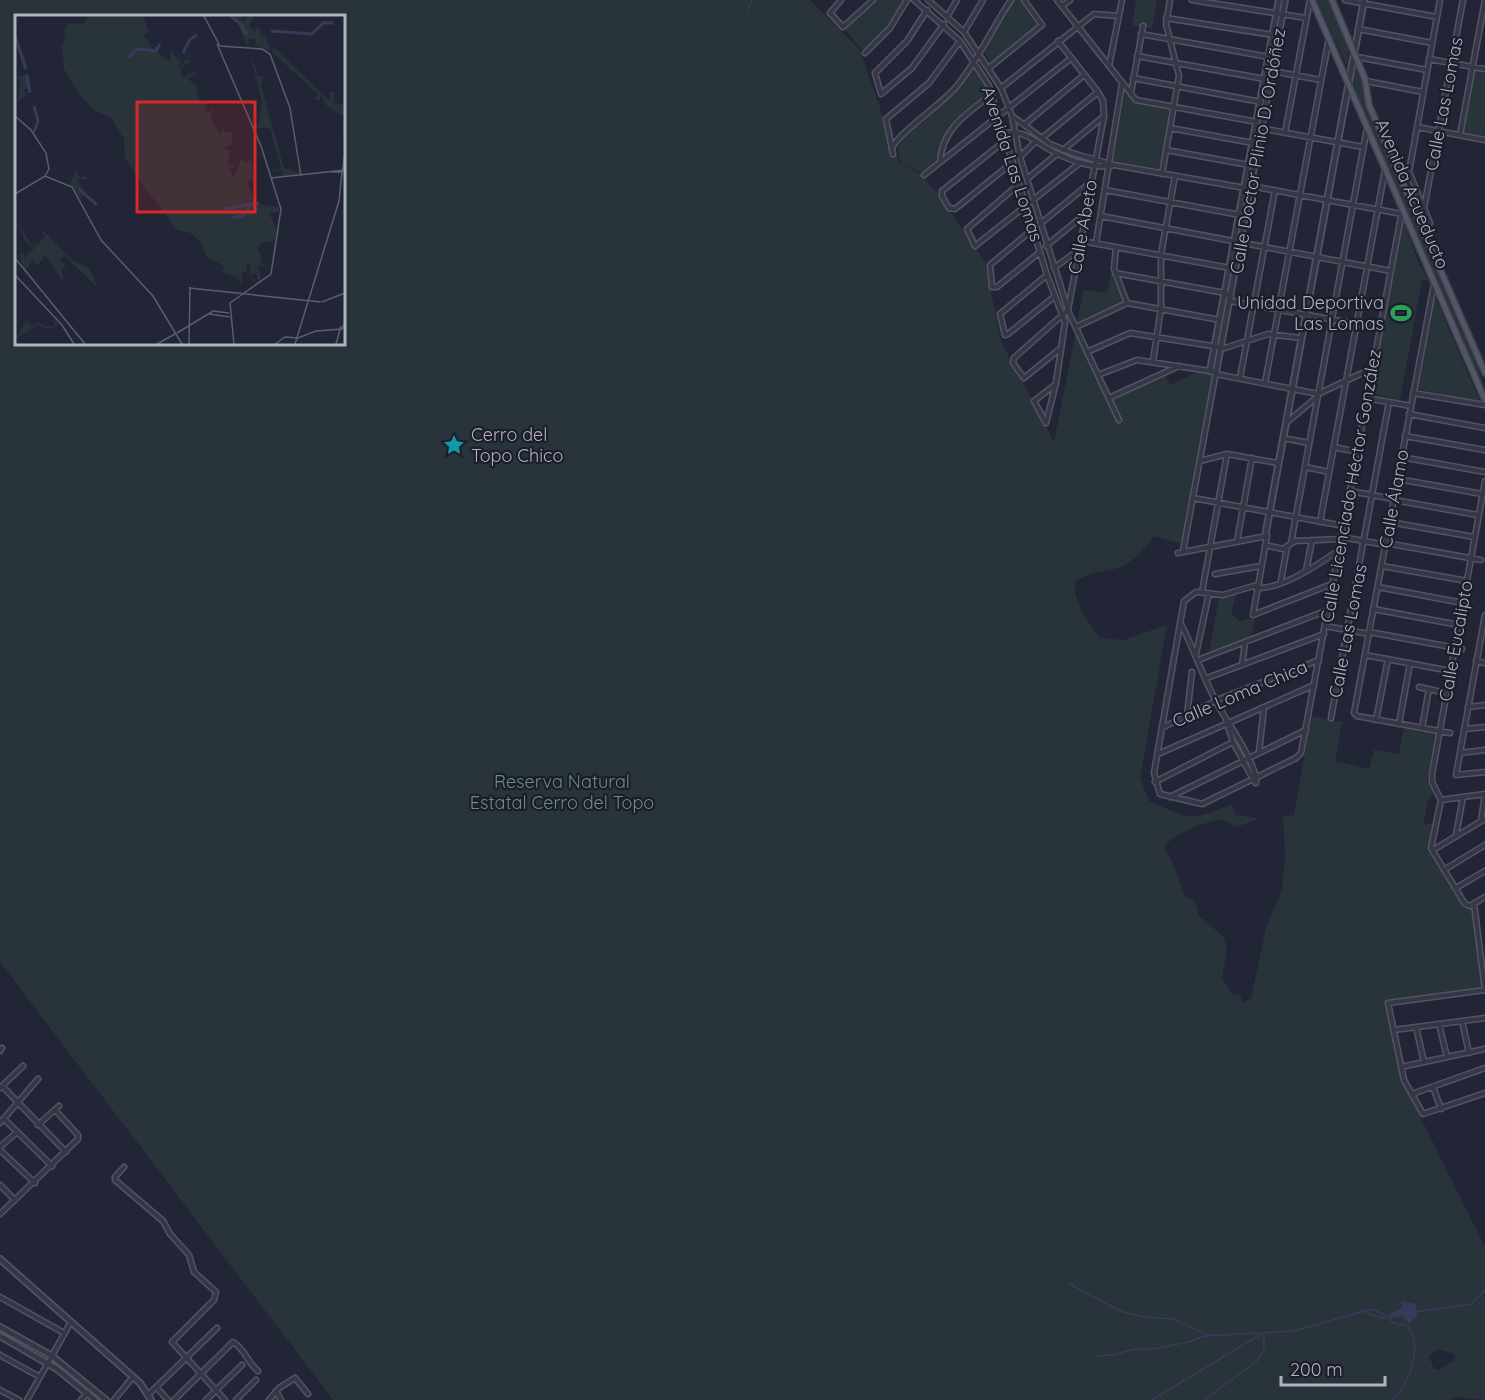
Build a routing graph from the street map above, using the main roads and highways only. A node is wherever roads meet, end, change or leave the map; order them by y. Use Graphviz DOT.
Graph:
graph roads {
  1 [pos="1311,0"];
  2 [pos="1332,0"];
  3 [pos="1485,373"];
  4 [pos="1485,400"];
  1 -- 4 [label="main road, Avenida Acueducto"];
  2 -- 3 [label="main road, Avenida Acueducto"];
}
